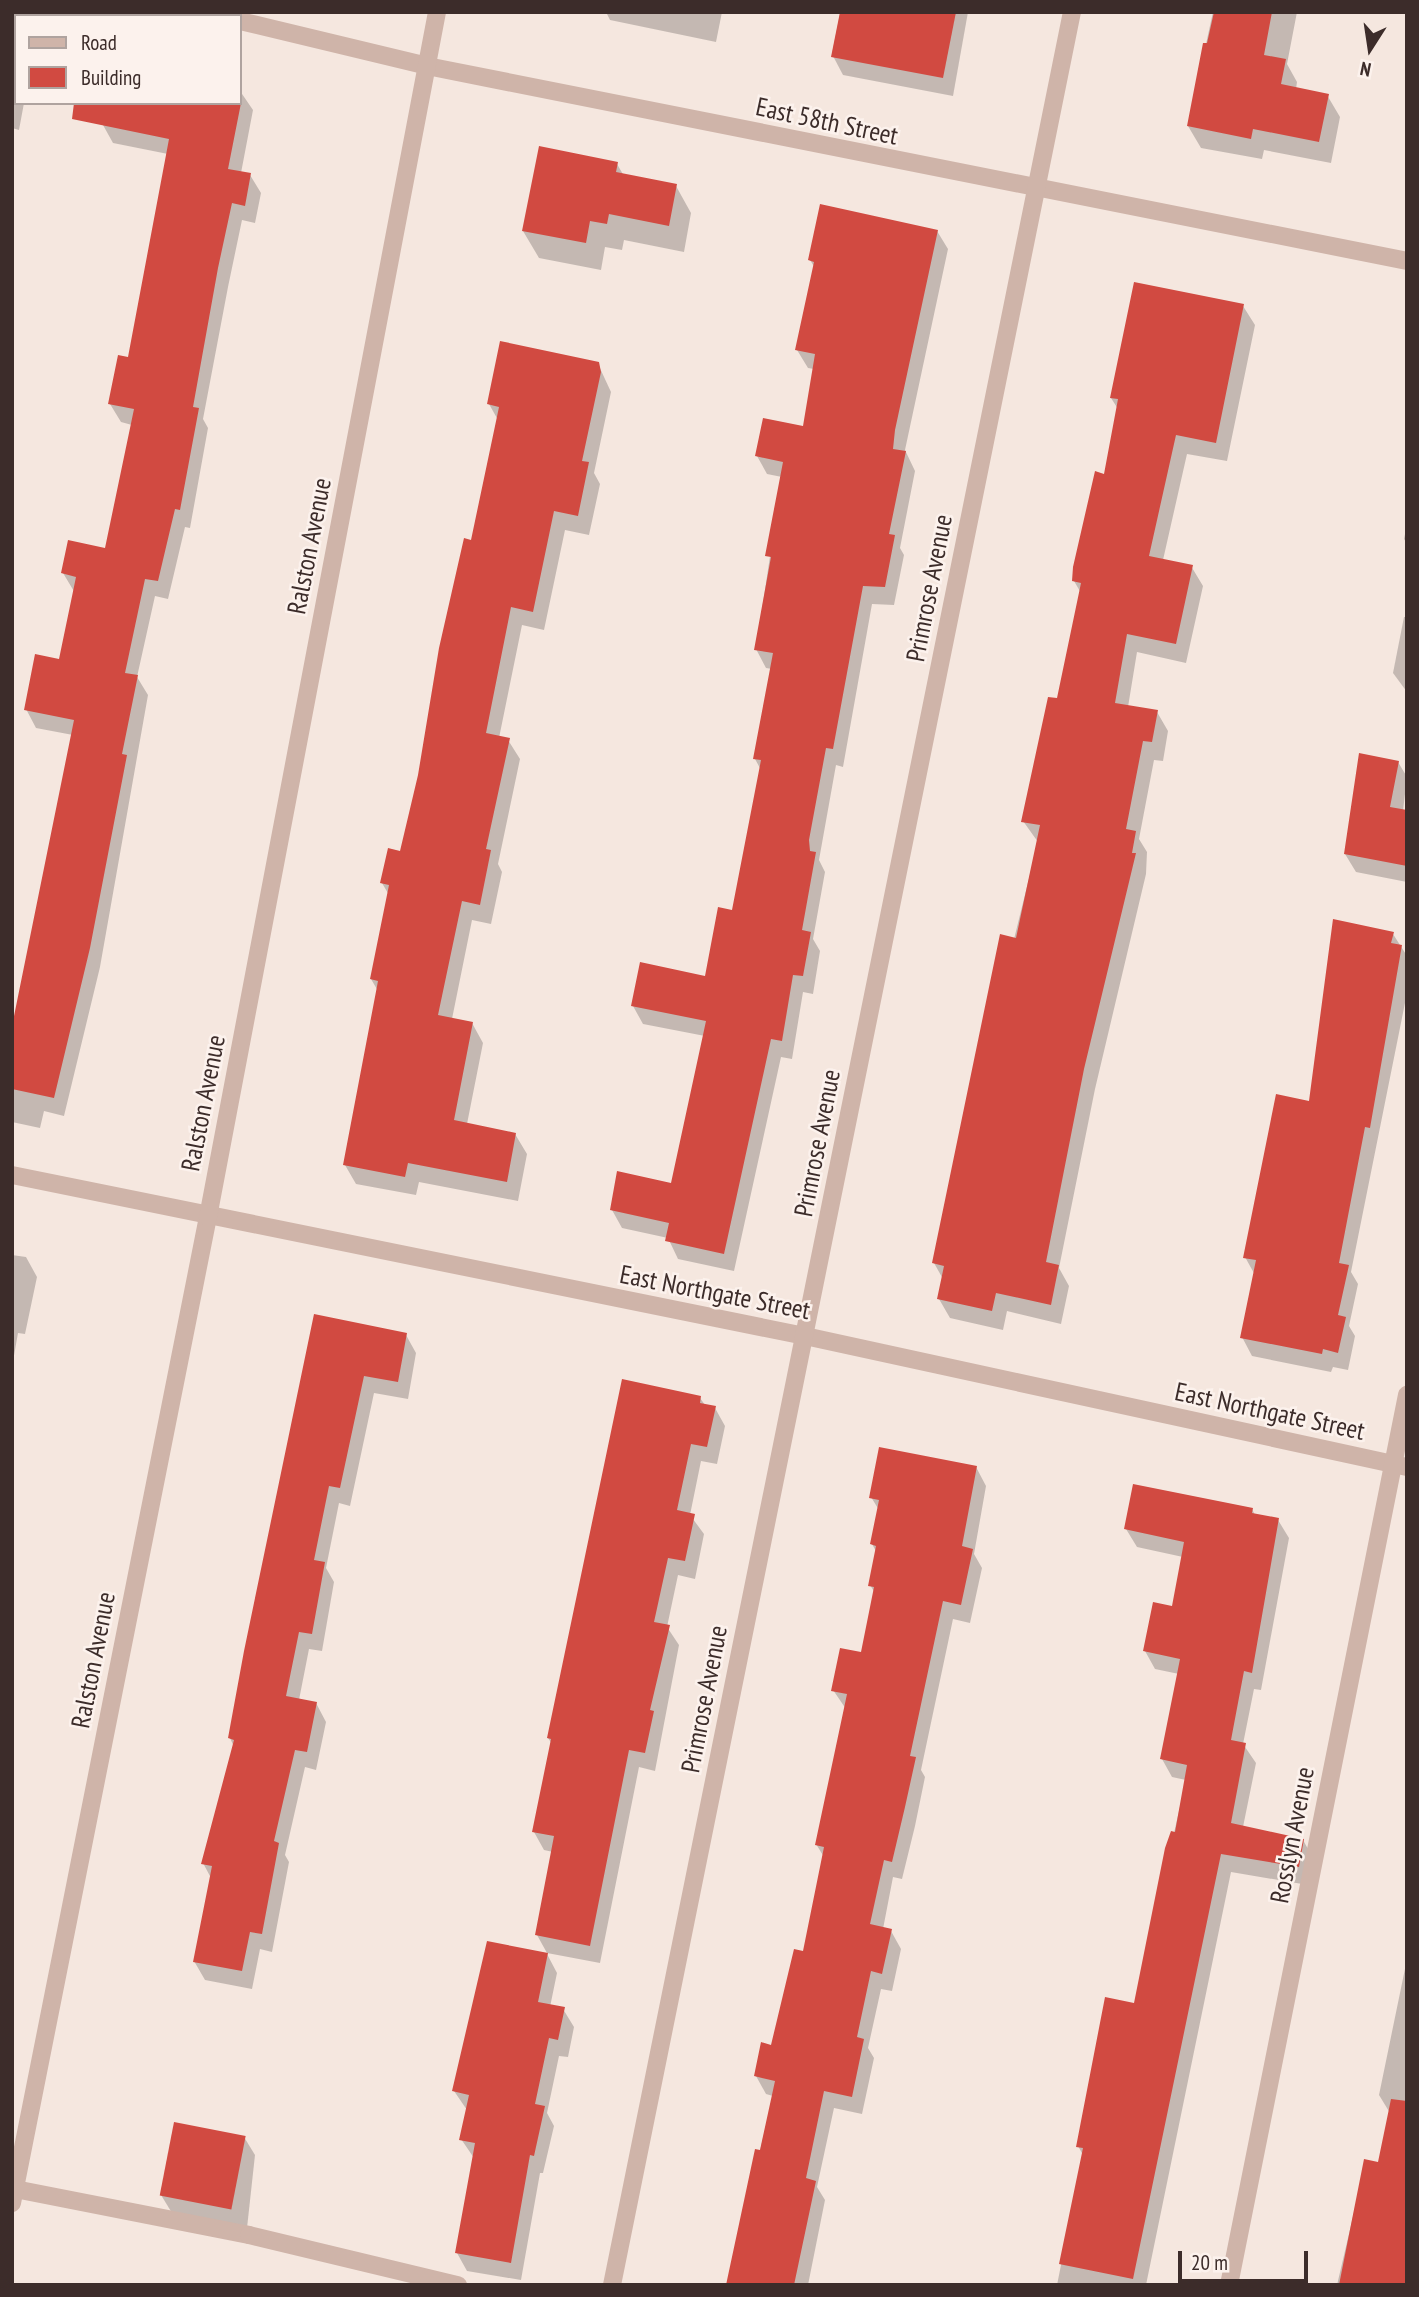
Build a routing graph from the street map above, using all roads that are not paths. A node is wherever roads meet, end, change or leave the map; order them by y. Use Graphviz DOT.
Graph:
graph roads {
  1 [pos="437,12"];
  2 [pos="1072,12"];
  3 [pos="242,21"];
  4 [pos="427,66"];
  5 [pos="1036,191"];
  6 [pos="1407,261"];
  7 [pos="12,1175"];
  8 [pos="208,1217"];
  9 [pos="805,1336"];
  10 [pos="1407,1395"];
  11 [pos="1400,1466"];
  12 [pos="14,2196"];
  13 [pos="458,2285"];
  14 [pos="612,2285"];
  15 [pos="1229,2285"];
  1 -- 4 [label="street, Ralston Avenue"];
  2 -- 5 [label="street, Primrose Avenue"];
  3 -- 4 [label="street, East 58th Street"];
  4 -- 5 [label="street, East 58th Street"];
  4 -- 8 [label="street, Ralston Avenue"];
  5 -- 6 [label="street, East 58th Street"];
  5 -- 9 [label="street, Primrose Avenue"];
  7 -- 8 [label="street, East Northgate Street"];
  8 -- 9 [label="street, East Northgate Street"];
  8 -- 12 [label="street, Ralston Avenue"];
  9 -- 11 [label="street, East Northgate Street"];
  9 -- 14 [label="street, Primrose Avenue"];
  10 -- 11 [label="street, Rosslyn Avenue"];
  11 -- 15 [label="street, Rosslyn Avenue"];
  12 -- 13 [label="street"];
}
